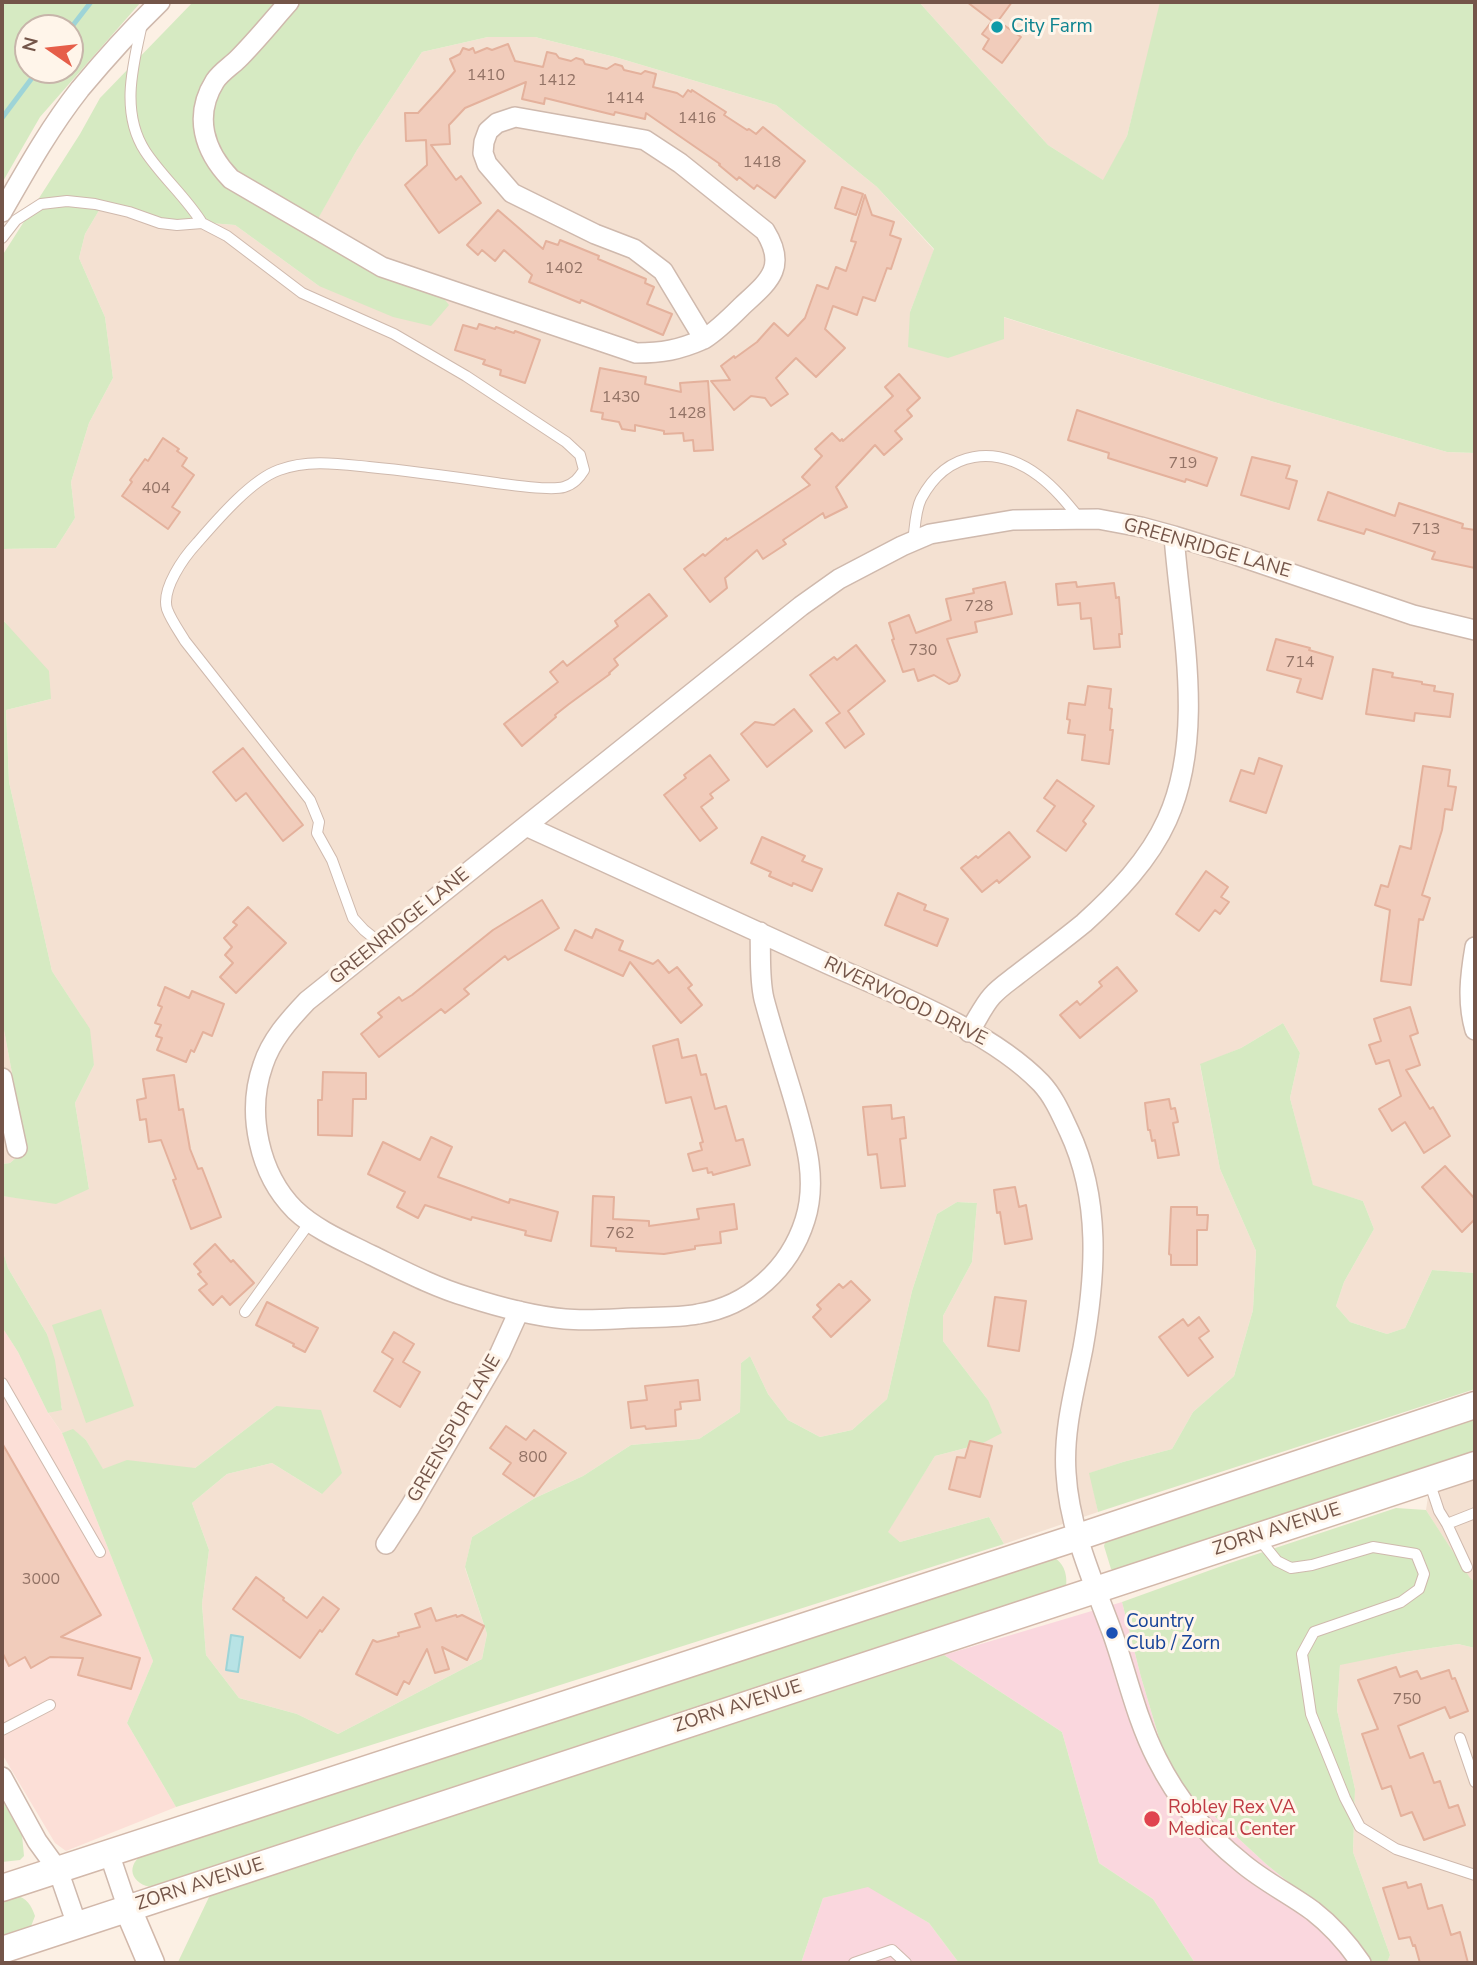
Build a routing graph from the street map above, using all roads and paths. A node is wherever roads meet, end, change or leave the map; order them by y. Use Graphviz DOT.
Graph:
graph roads {
  1 [pos="160,2"];
  2 [pos="289,2"];
  3 [pos="143,19"];
  4 [pos="2,212"];
  5 [pos="202,223"];
  6 [pos="2,239"];
  7 [pos="704,339"];
  8 [pos="1080,519"];
  9 [pos="1174,536"];
  10 [pos="913,542"];
  11 [pos="1475,630"];
  12 [pos="526,826"];
  13 [pos="760,932"];
  14 [pos="380,943"];
  15 [pos="1475,947"];
  16 [pos="1475,1030"];
  17 [pos="970,1032"];
  18 [pos="2,1078"];
  19 [pos="17,1148"];
  20 [pos="310,1222"];
  21 [pos="519,1311"];
  22 [pos="245,1312"];
  23 [pos="2,1382"];
  24 [pos="1475,1405"];
  25 [pos="1475,1465"];
  26 [pos="1429,1480"];
  27 [pos="1475,1513"];
  28 [pos="1447,1524"];
  29 [pos="1078,1536"];
  30 [pos="1258,1536"];
  31 [pos="386,1544"];
  32 [pos="100,1552"];
  33 [pos="1467,1567"];
  34 [pos="1096,1589"];
  35 [pos="50,1705"];
  36 [pos="2,1730"];
  37 [pos="1460,1738"];
  38 [pos="2,1777"];
  39 [pos="1475,1782"];
  40 [pos="109,1853"];
  41 [pos="58,1870"];
  42 [pos="1475,1875"];
  43 [pos="2,1888"];
  44 [pos="128,1909"];
  45 [pos="77,1925"];
  46 [pos="2,1950"];
  47 [pos="151,1963"];
  48 [pos="854,1963"];
  49 [pos="905,1963"];
  50 [pos="1361,1963"];
  1 -- 3 [label="street"];
  2 -- 7 [label="street"];
  3 -- 4 [label="street"];
  3 -- 5 [label="lane"];
  5 -- 6 [label="lane"];
  5 -- 14 [label="lane"];
  7 -- 7 [label="street"];
  8 -- 9 [label="street, GREENRIDGE LANE"];
  8 -- 10 [label="street, GREENRIDGE LANE"];
  8 -- 10 [label="lane"];
  9 -- 11 [label="street, GREENRIDGE LANE"];
  9 -- 17 [label="street"];
  10 -- 12 [label="street, GREENRIDGE LANE"];
  12 -- 13 [label="street, RIVERWOOD DRIVE"];
  12 -- 14 [label="street, GREENRIDGE LANE"];
  13 -- 17 [label="street, RIVERWOOD DRIVE"];
  13 -- 21 [label="street, GREENRIDGE LANE"];
  14 -- 20 [label="street, GREENRIDGE LANE"];
  15 -- 16 [label="street"];
  17 -- 29 [label="street, RIVERWOOD DRIVE"];
  18 -- 19 [label="street"];
  20 -- 21 [label="street, GREENRIDGE LANE"];
  20 -- 22 [label="lane"];
  21 -- 31 [label="street, GREENSPUR LANE"];
  23 -- 32 [label="lane"];
  24 -- 29 [label="main road"];
  25 -- 26 [label="main road, ZORN AVENUE"];
  26 -- 28 [label="lane"];
  26 -- 30 [label="main road, ZORN AVENUE"];
  27 -- 28 [label="lane"];
  28 -- 33 [label="lane"];
  29 -- 34 [label="street, RIVERWOOD DRIVE"];
  29 -- 40 [label="main road"];
  30 -- 34 [label="main road, ZORN AVENUE"];
  30 -- 42 [label="lane"];
  34 -- 44 [label="main road, ZORN AVENUE"];
  34 -- 50 [label="street, RIVERWOOD DRIVE"];
  35 -- 36 [label="lane"];
  37 -- 39 [label="lane"];
  38 -- 41 [label="street"];
  40 -- 41 [label="main road"];
  40 -- 44 [label="street"];
  41 -- 43 [label="main road"];
  41 -- 45 [label="street"];
  44 -- 45 [label="main road, ZORN AVENUE"];
  44 -- 47 [label="main road"];
  45 -- 46 [label="main road, ZORN AVENUE"];
  48 -- 49 [label="lane"];
}
